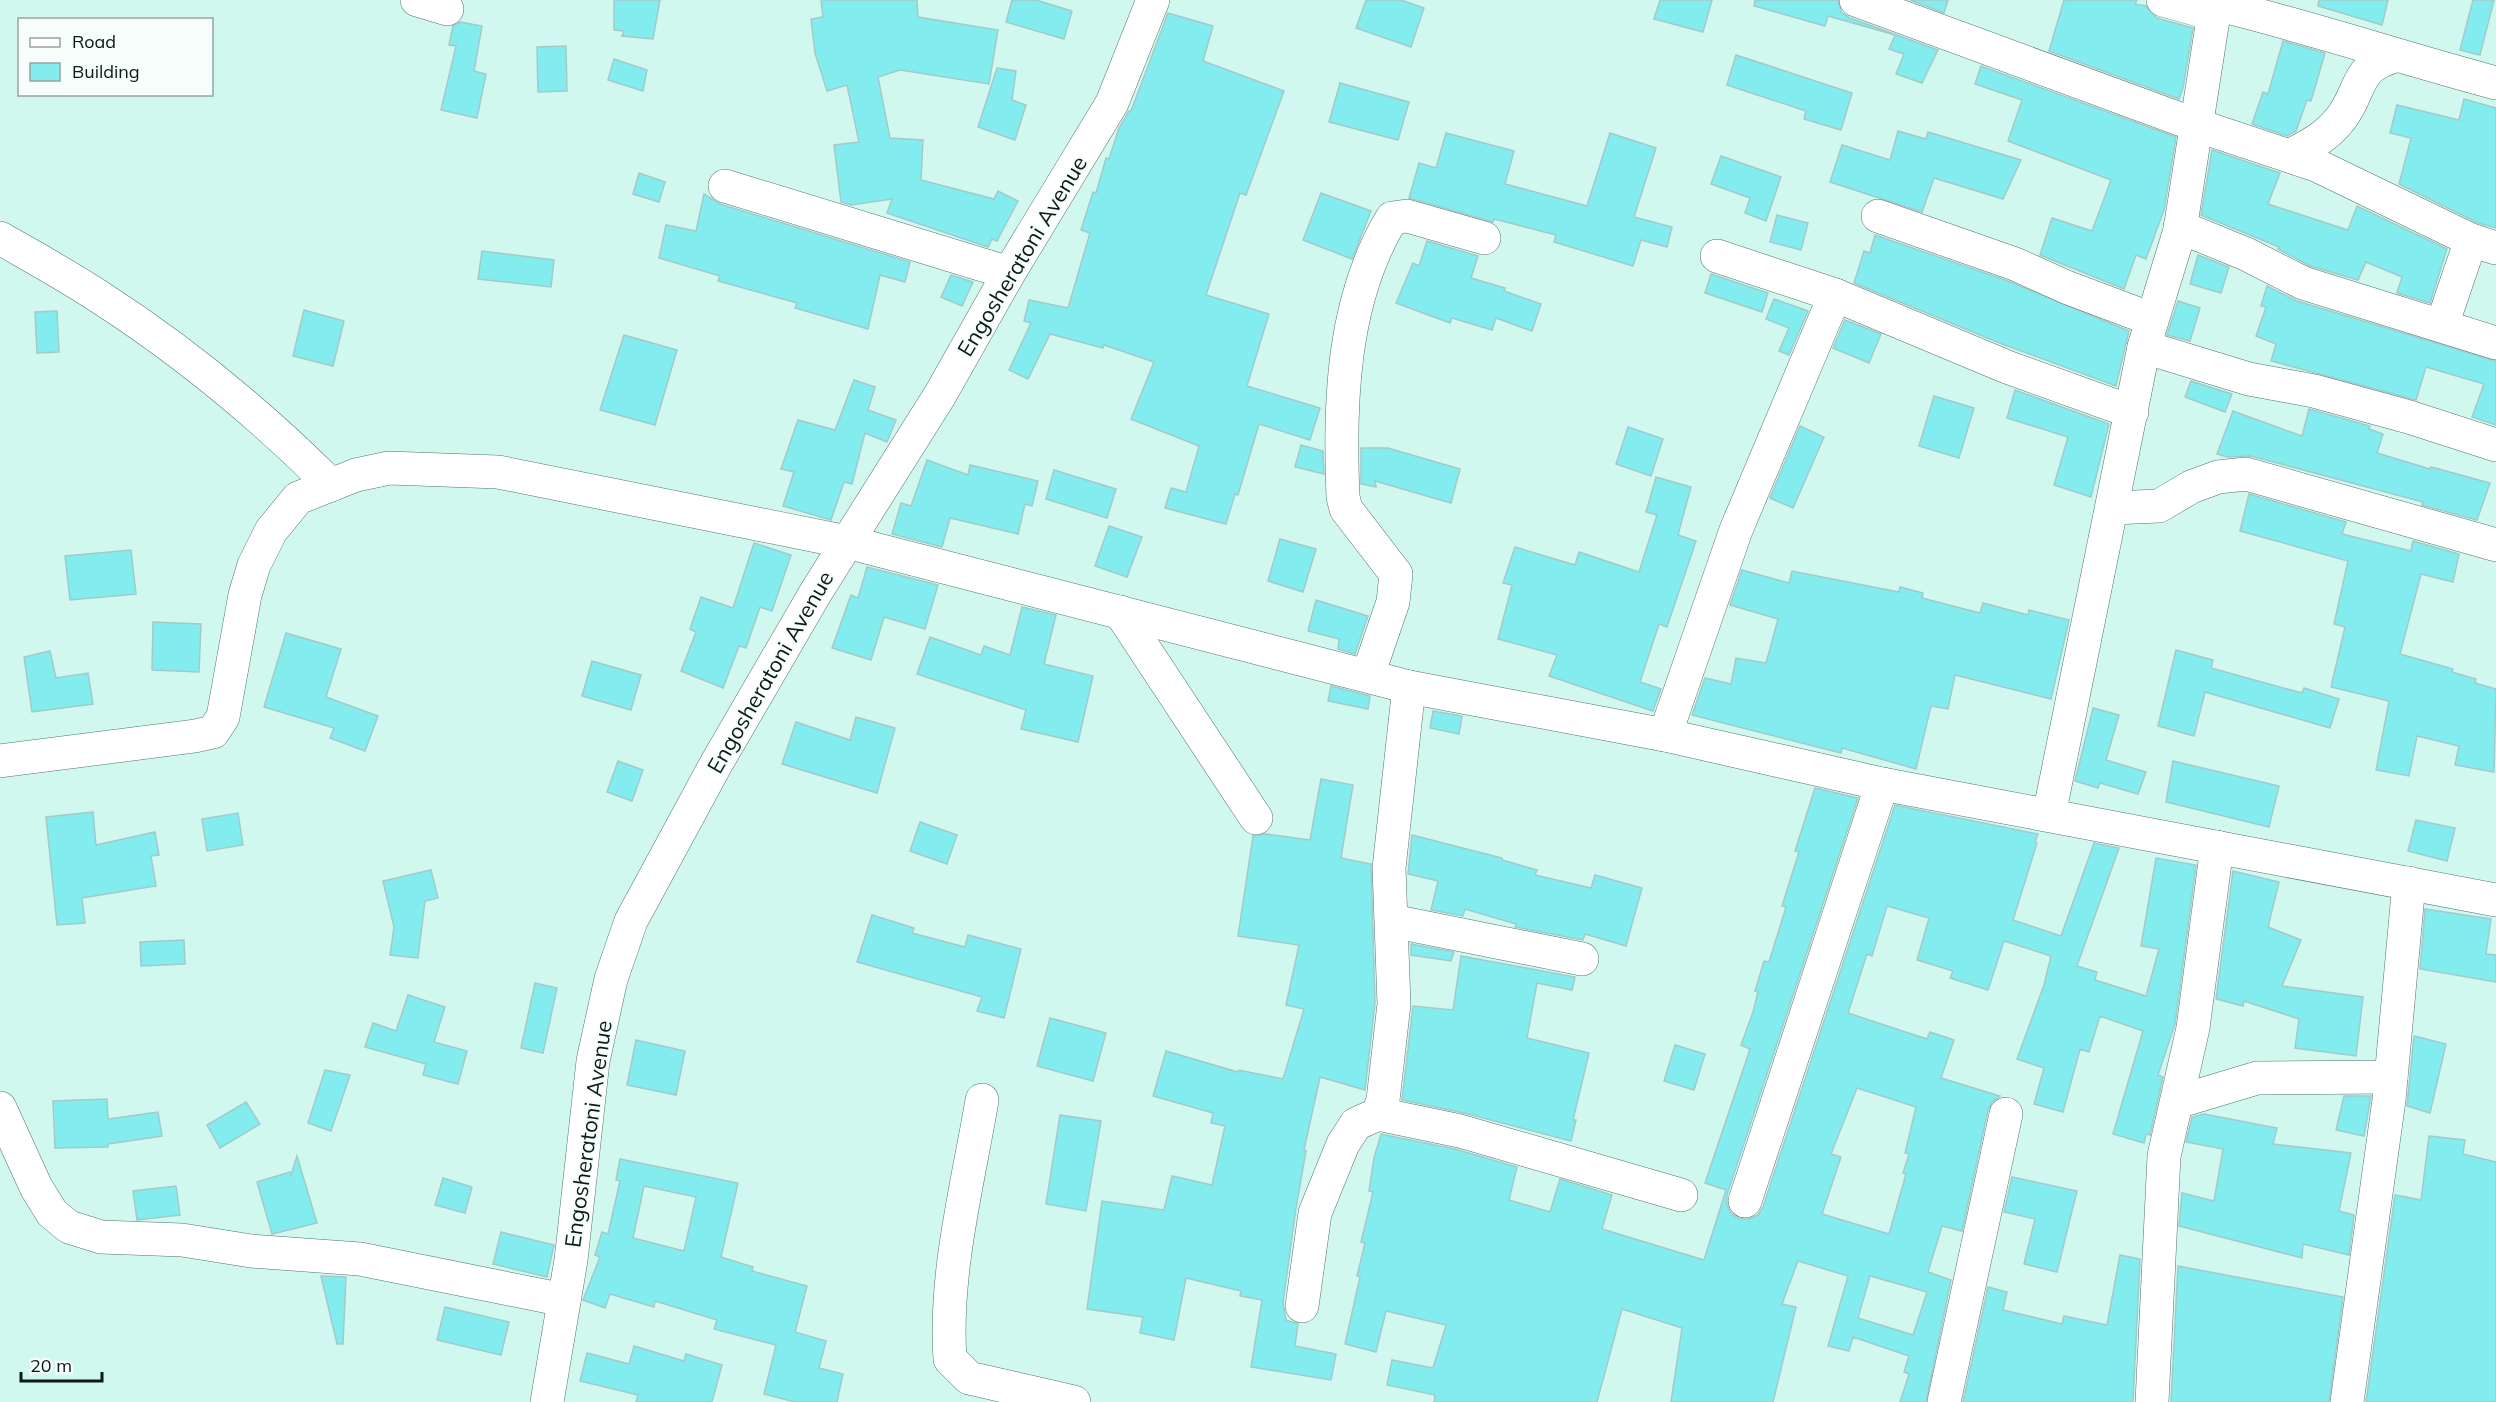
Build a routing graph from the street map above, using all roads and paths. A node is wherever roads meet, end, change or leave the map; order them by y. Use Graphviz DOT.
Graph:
graph roads {
  1 [pos="1153,0"];
  2 [pos="1856,0"];
  3 [pos="2163,0"];
  4 [pos="2215,6"];
  5 [pos="2395,56"];
  6 [pos="2496,83"];
  7 [pos="2196,124"];
  8 [pos="2289,156"];
  9 [pos="724,186"];
  10 [pos="1878,216"];
  11 [pos="2180,226"];
  12 [pos="0,238"];
  13 [pos="1484,238"];
  14 [pos="2484,244"];
  15 [pos="1717,256"];
  16 [pos="1009,273"];
  17 [pos="1835,295"];
  18 [pos="2442,325"];
  19 [pos="2148,333"];
  20 [pos="2496,343"];
  21 [pos="2132,412"];
  22 [pos="2496,445"];
  23 [pos="331,486"];
  24 [pos="2112,508"];
  25 [pos="847,542"];
  26 [pos="2496,545"];
  27 [pos="1120,612"];
  28 [pos="1368,675"];
  29 [pos="1409,687"];
  30 [pos="1665,735"];
  31 [pos="0,761"];
  32 [pos="1882,784"];
  33 [pos="2049,815"];
  34 [pos="1256,818"];
  35 [pos="2217,847"];
  36 [pos="2409,883"];
  37 [pos="2496,900"];
  38 [pos="1392,921"];
  39 [pos="1582,959"];
  40 [pos="2391,1077"];
  41 [pos="982,1100"];
  42 [pos="2177,1102"];
  43 [pos="0,1108"];
  44 [pos="1378,1114"];
  45 [pos="2006,1114"];
  46 [pos="1681,1196"];
  47 [pos="1745,1201"];
  48 [pos="564,1300"];
  49 [pos="1302,1306"];
  50 [pos="547,1402"];
  51 [pos="1074,1402"];
  52 [pos="1944,1402"];
  53 [pos="2152,1402"];
  54 [pos="2347,1402"];
  1 -- 16 [label="street, Engosheratoni Avenue"];
  2 -- 7 [label="street"];
  3 -- 4 [label="street"];
  4 -- 5 [label="street"];
  4 -- 7 [label="street"];
  5 -- 6 [label="street"];
  5 -- 8 [label="street"];
  7 -- 8 [label="street"];
  7 -- 11 [label="street"];
  8 -- 14 [label="street"];
  9 -- 16 [label="street"];
  10 -- 19 [label="street"];
  11 -- 18 [label="street"];
  11 -- 19 [label="street"];
  12 -- 23 [label="street"];
  13 -- 28 [label="street"];
  14 -- 18 [label="street"];
  15 -- 17 [label="street"];
  16 -- 25 [label="street, Engosheratoni Avenue"];
  17 -- 21 [label="street"];
  17 -- 30 [label="street"];
  18 -- 20 [label="street"];
  19 -- 21 [label="street"];
  19 -- 22 [label="street"];
  21 -- 24 [label="street"];
  23 -- 25 [label="street"];
  23 -- 31 [label="street"];
  24 -- 26 [label="street"];
  24 -- 33 [label="street"];
  25 -- 27 [label="street"];
  25 -- 48 [label="street, Engosheratoni Avenue"];
  27 -- 28 [label="street"];
  27 -- 34 [label="street"];
  28 -- 29 [label="street"];
  29 -- 30 [label="street"];
  29 -- 38 [label="street"];
  30 -- 32 [label="street"];
  32 -- 33 [label="street"];
  32 -- 47 [label="street"];
  33 -- 35 [label="street"];
  35 -- 36 [label="street"];
  35 -- 42 [label="street"];
  36 -- 37 [label="street"];
  36 -- 40 [label="street"];
  38 -- 39 [label="street"];
  38 -- 44 [label="street"];
  40 -- 42 [label="street"];
  40 -- 54 [label="street"];
  41 -- 51 [label="street"];
  42 -- 53 [label="street"];
  43 -- 48 [label="street"];
  44 -- 46 [label="street"];
  44 -- 49 [label="street"];
  45 -- 52 [label="street"];
  48 -- 50 [label="street, Engosheratoni Avenue"];
}
